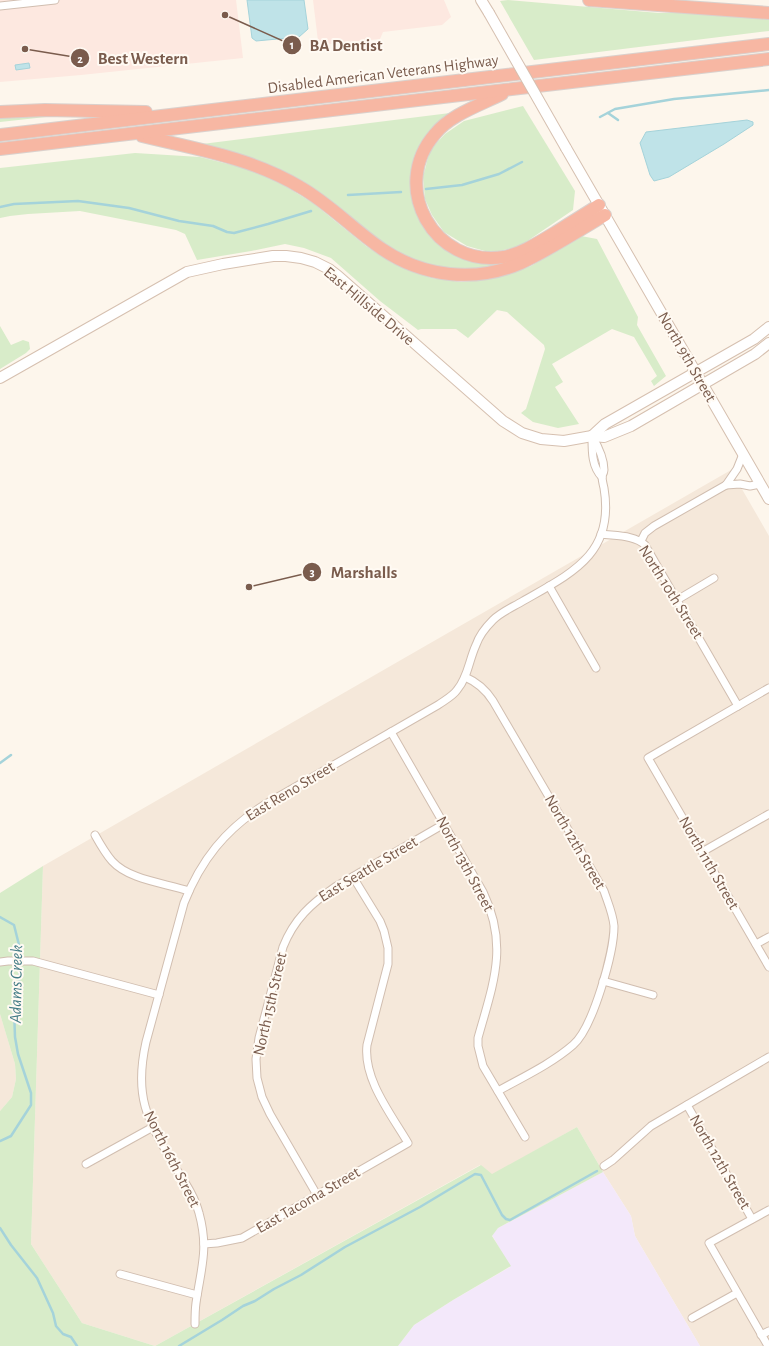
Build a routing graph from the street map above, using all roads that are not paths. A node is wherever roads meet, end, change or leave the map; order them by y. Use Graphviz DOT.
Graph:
graph roads {
  1 [pos="56,0"];
  2 [pos="481,0"];
  3 [pos="589,0"];
  4 [pos="0,6"];
  5 [pos="769,13"];
  6 [pos="769,44"];
  7 [pos="769,59"];
  8 [pos="510,90"];
  9 [pos="0,112"];
  10 [pos="189,113"];
  11 [pos="132,134"];
  12 [pos="0,135"];
  13 [pos="0,150"];
  14 [pos="602,210"];
  15 [pos="769,327"];
  16 [pos="769,344"];
  17 [pos="696,373"];
  18 [pos="0,378"];
  19 [pos="702,384"];
  20 [pos="592,436"];
  21 [pos="743,454"];
  22 [pos="760,484"];
  23 [pos="726,485"];
  24 [pos="769,499"];
  25 [pos="601,534"];
  26 [pos="641,541"];
  27 [pos="714,578"];
  28 [pos="549,586"];
  29 [pos="677,600"];
  30 [pos="596,668"];
  31 [pos="465,677"];
  32 [pos="769,688"];
  33 [pos="738,706"];
  34 [pos="391,732"];
  35 [pos="769,814"];
  36 [pos="444,824"];
  37 [pos="95,835"];
  38 [pos="702,852"];
  39 [pos="353,876"];
  40 [pos="189,891"];
  41 [pos="297,920"];
  42 [pos="769,937"];
  43 [pos="756,944"];
  44 [pos="0,962"];
  45 [pos="769,967"];
  46 [pos="603,980"];
  47 [pos="159,995"];
  48 [pos="653,995"];
  49 [pos="769,1057"];
  50 [pos="498,1091"];
  51 [pos="687,1105"];
  52 [pos="153,1127"];
  53 [pos="525,1137"];
  54 [pos="86,1164"];
  55 [pos="604,1166"];
  56 [pos="317,1195"];
  57 [pos="769,1210"];
  58 [pos="752,1219"];
  59 [pos="204,1244"];
  60 [pos="120,1274"];
  61 [pos="737,1293"];
  62 [pos="197,1295"];
  63 [pos="692,1318"];
  64 [pos="195,1324"];
  65 [pos="769,1331"];
  66 [pos="761,1335"];
  67 [pos="768,1346"];
  1 -- 4 [label="street"];
  2 -- 14 [label="street, North 9th Street, bridge"];
  3 -- 5 [label="highway"];
  6 -- 10 [label="highway, Disabled American Veterans Highway"];
  7 -- 8 [label="highway, Disabled American Veterans Highway"];
  8 -- 11 [label="highway, Disabled American Veterans Highway"];
  8 -- 14 [label="highway"];
  9 -- 10 [label="highway"];
  10 -- 12 [label="highway, Disabled American Veterans Highway"];
  11 -- 13 [label="highway, Disabled American Veterans Highway"];
  11 -- 14 [label="highway"];
  14 -- 17 [label="street, North 9th Street"];
  15 -- 17 [label="street"];
  16 -- 19 [label="street, East Hillside Drive"];
  17 -- 19 [label="street, North 9th Street"];
  17 -- 20 [label="street"];
  18 -- 20 [label="street, East Hillside Drive"];
  19 -- 20 [label="street, East Hillside Drive"];
  19 -- 21 [label="street, North 9th Street"];
  20 -- 25 [label="street"];
  21 -- 22 [label="street, North 9th Street"];
  21 -- 23 [label="street"];
  22 -- 23 [label="street"];
  22 -- 24 [label="street, North 9th Street"];
  23 -- 26 [label="street"];
  25 -- 26 [label="street, North 10th Street"];
  25 -- 28 [label="street, East Reno Street"];
  26 -- 29 [label="street, North 10th Street"];
  27 -- 29 [label="street"];
  28 -- 30 [label="street"];
  28 -- 31 [label="street, East Reno Street"];
  29 -- 33 [label="street, North 10th Street"];
  31 -- 34 [label="street, East Reno Street"];
  31 -- 46 [label="street, North 12th Street"];
  32 -- 33 [label="street"];
  33 -- 38 [label="street, North 11th Street"];
  34 -- 36 [label="street, North 13th Street"];
  34 -- 40 [label="street, East Reno Street"];
  35 -- 38 [label="street"];
  36 -- 39 [label="street, East Seattle Street"];
  36 -- 50 [label="street, North 13th Street"];
  37 -- 40 [label="street"];
  38 -- 43 [label="street, North 11th Street"];
  39 -- 41 [label="street, East Seattle Street"];
  39 -- 56 [label="street, East Tacoma Street"];
  40 -- 47 [label="street, East Reno Street"];
  41 -- 56 [label="street, North 15th Street"];
  42 -- 43 [label="street"];
  43 -- 45 [label="street, North 11th Street"];
  44 -- 47 [label="street"];
  46 -- 48 [label="street"];
  46 -- 50 [label="street"];
  47 -- 52 [label="street, North 16th Street"];
  49 -- 51 [label="street"];
  50 -- 53 [label="street, North 13th Street"];
  51 -- 55 [label="street"];
  51 -- 58 [label="street, North 12th Street"];
  52 -- 54 [label="street"];
  52 -- 59 [label="street, North 16th Street"];
  56 -- 59 [label="street, East Tacoma Street"];
  57 -- 58 [label="street"];
  58 -- 61 [label="street"];
  59 -- 62 [label="street, North 16th Street"];
  60 -- 62 [label="street"];
  61 -- 63 [label="street"];
  61 -- 66 [label="street"];
  62 -- 64 [label="street, North 16th Street"];
  65 -- 66 [label="street"];
  66 -- 67 [label="street"];
}
